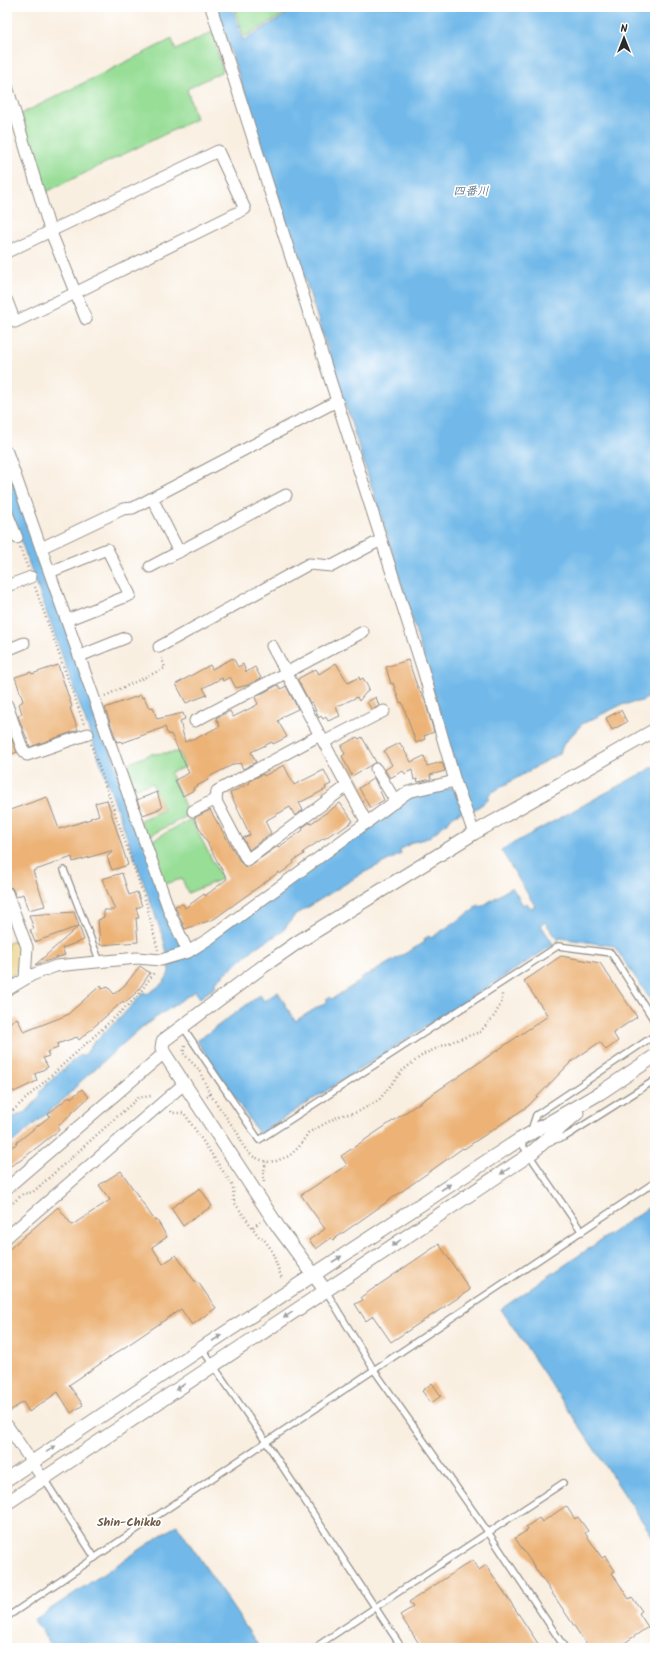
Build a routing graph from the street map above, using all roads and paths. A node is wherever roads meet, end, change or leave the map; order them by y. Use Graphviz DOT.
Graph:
graph roads {
  1 [pos="211,7"];
  2 [pos="7,86"];
  3 [pos="50,230"];
  4 [pos="7,252"];
  5 [pos="75,293"];
  6 [pos="7,301"];
  7 [pos="86,319"];
  8 [pos="337,401"];
  9 [pos="7,452"];
  10 [pos="286,495"];
  11 [pos="152,498"];
  12 [pos="7,513"];
  13 [pos="16,538"];
  14 [pos="381,540"];
  15 [pos="41,548"];
  16 [pos="179,552"];
  17 [pos="150,567"];
  18 [pos="50,572"];
  19 [pos="31,577"];
  20 [pos="7,586"];
  21 [pos="67,620"];
  22 [pos="363,632"];
  23 [pos="125,638"];
  24 [pos="24,643"];
  25 [pos="272,646"];
  26 [pos="158,647"];
  27 [pos="7,650"];
  28 [pos="80,656"];
  29 [pos="287,672"];
  30 [pos="95,701"];
  31 [pos="7,705"];
  32 [pos="384,712"];
  33 [pos="195,721"];
  34 [pos="655,730"];
  35 [pos="88,734"];
  36 [pos="322,739"];
  37 [pos="376,770"];
  38 [pos="456,783"];
  39 [pos="347,786"];
  40 [pos="216,799"];
  41 [pos="396,802"];
  42 [pos="193,811"];
  43 [pos="367,823"];
  44 [pos="474,833"];
  45 [pos="64,870"];
  46 [pos="7,893"];
  47 [pos="186,952"];
  48 [pos="164,959"];
  49 [pos="100,962"];
  50 [pos="25,979"];
  51 [pos="501,983"];
  52 [pos="7,990"];
  53 [pos="655,1022"];
  54 [pos="182,1026"];
  55 [pos="655,1035"];
  56 [pos="191,1041"];
  57 [pos="164,1053"];
  58 [pos="655,1056"];
  59 [pos="655,1080"];
  60 [pos="185,1084"];
  61 [pos="600,1093"];
  62 [pos="210,1094"];
  63 [pos="163,1102"];
  64 [pos="198,1104"];
  65 [pos="172,1113"];
  66 [pos="7,1116"];
  67 [pos="530,1133"];
  68 [pos="519,1140"];
  69 [pos="543,1142"];
  70 [pos="529,1155"];
  71 [pos="655,1182"];
  72 [pos="7,1188"];
  73 [pos="7,1208"];
  74 [pos="582,1232"];
  75 [pos="7,1237"];
  76 [pos="314,1274"];
  77 [pos="282,1279"];
  78 [pos="325,1290"];
  79 [pos="202,1348"];
  80 [pos="214,1365"];
  81 [pos="374,1370"];
  82 [pos="7,1425"];
  83 [pos="266,1442"];
  84 [pos="32,1462"];
  85 [pos="7,1479"];
  86 [pos="43,1479"];
  87 [pos="563,1483"];
  88 [pos="7,1503"];
  89 [pos="488,1532"];
  90 [pos="95,1558"];
  91 [pos="375,1608"];
  92 [pos="7,1617"];
  93 [pos="320,1644"];
  94 [pos="402,1648"];
  95 [pos="565,1648"];
  1 -- 8 [label="street"];
  2 -- 3 [label="street"];
  3 -- 4 [label="street"];
  3 -- 5 [label="street"];
  3 -- 5 [label="street"];
  5 -- 6 [label="street"];
  5 -- 7 [label="street"];
  8 -- 11 [label="street"];
  8 -- 14 [label="street"];
  9 -- 15 [label="street"];
  10 -- 16 [label="street"];
  11 -- 15 [label="street"];
  11 -- 16 [label="street"];
  12 -- 13 [label="street"];
  14 -- 26 [label="street"];
  14 -- 38 [label="street"];
  15 -- 18 [label="street"];
  16 -- 17 [label="street"];
  18 -- 21 [label="street"];
  18 -- 21 [label="street"];
  19 -- 20 [label="street"];
  21 -- 28 [label="street"];
  22 -- 29 [label="street"];
  23 -- 28 [label="street"];
  24 -- 27 [label="street"];
  25 -- 29 [label="street"];
  26 -- 30 [label="path"];
  28 -- 30 [label="street"];
  29 -- 33 [label="street"];
  29 -- 36 [label="street"];
  30 -- 47 [label="street"];
  31 -- 35 [label="street"];
  32 -- 36 [label="street"];
  34 -- 44 [label="street"];
  36 -- 39 [label="street"];
  36 -- 40 [label="street"];
  37 -- 41 [label="street"];
  38 -- 41 [label="street"];
  38 -- 44 [label="street"];
  39 -- 40 [label="street"];
  39 -- 43 [label="street"];
  40 -- 42 [label="street"];
  41 -- 43 [label="street"];
  43 -- 47 [label="street"];
  44 -- 54 [label="street"];
  45 -- 49 [label="lane"];
  46 -- 50 [label="street"];
  47 -- 48 [label="street"];
  48 -- 49 [label="street"];
  48 -- 66 [label="path"];
  49 -- 50 [label="street"];
  50 -- 52 [label="street"];
  51 -- 53 [label="lane"];
  51 -- 56 [label="lane"];
  51 -- 62 [label="path"];
  54 -- 56 [label="lane"];
  54 -- 57 [label="street"];
  55 -- 67 [label="lane"];
  56 -- 62 [label="path"];
  57 -- 60 [label="street"];
  57 -- 72 [label="street"];
  58 -- 61 [label="street"];
  59 -- 69 [label="lane"];
  60 -- 63 [label="street"];
  60 -- 64 [label="street"];
  61 -- 67 [label="street"];
  61 -- 69 [label="street"];
  62 -- 64 [label="path"];
  63 -- 73 [label="path"];
  63 -- 75 [label="street"];
  64 -- 76 [label="street"];
  65 -- 77 [label="path"];
  67 -- 68 [label="street"];
  68 -- 70 [label="lane"];
  76 -- 68 [label="street, one-way"];
  69 -- 70 [label="street"];
  70 -- 74 [label="lane"];
  70 -- 78 [label="street, one-way"];
  71 -- 74 [label="lane"];
  74 -- 81 [label="lane"];
  76 -- 78 [label="street"];
  79 -- 76 [label="street, one-way"];
  78 -- 80 [label="street, one-way"];
  78 -- 81 [label="lane"];
  79 -- 80 [label="lane"];
  84 -- 79 [label="street, one-way"];
  80 -- 83 [label="lane"];
  80 -- 86 [label="street, one-way"];
  81 -- 83 [label="lane"];
  81 -- 89 [label="lane"];
  82 -- 84 [label="street"];
  83 -- 90 [label="lane"];
  83 -- 91 [label="lane"];
  84 -- 85 [label="street"];
  84 -- 86 [label="street"];
  86 -- 88 [label="street"];
  86 -- 90 [label="lane"];
  87 -- 89 [label="lane"];
  89 -- 91 [label="lane"];
  89 -- 95 [label="lane"];
  90 -- 92 [label="lane"];
  91 -- 93 [label="lane"];
  91 -- 94 [label="lane"];
}
